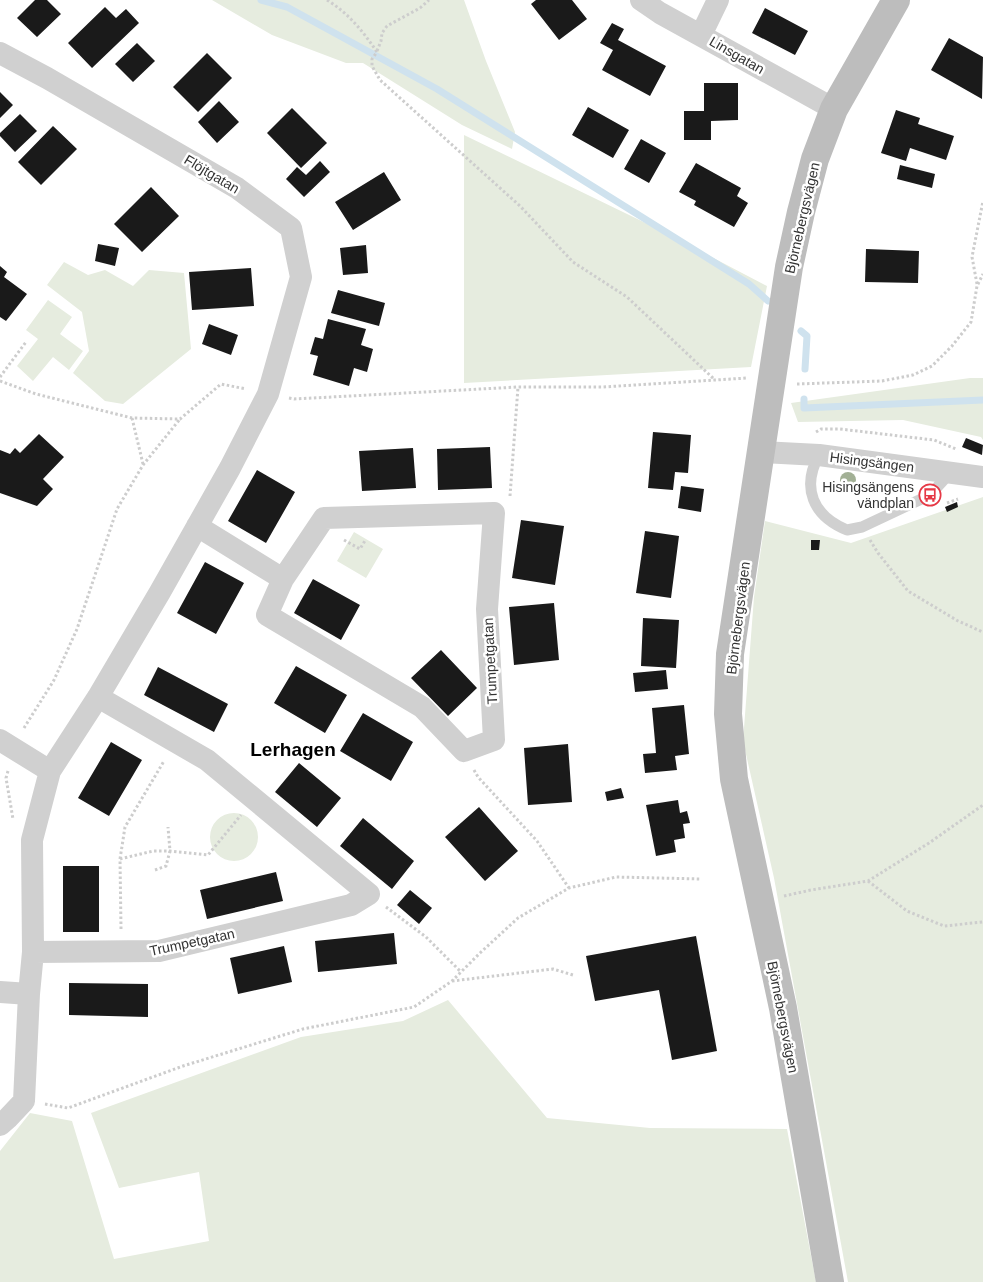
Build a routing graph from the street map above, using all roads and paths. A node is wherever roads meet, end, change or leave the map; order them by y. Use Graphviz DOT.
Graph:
graph roads {
  1 [pos="327,0"];
  2 [pos="428,0"];
  3 [pos="641,0"];
  4 [pos="718,0"];
  5 [pos="896,0"];
  6 [pos="700,35"];
  7 [pos="377,52"];
  8 [pos="0,53"];
  9 [pos="834,109"];
  10 [pos="983,202"];
  11 [pos="983,274"];
  12 [pos="977,286"];
  13 [pos="26,342"];
  14 [pos="0,377"];
  15 [pos="773,377"];
  16 [pos="715,380"];
  17 [pos="0,381"];
  18 [pos="518,388"];
  19 [pos="268,394"];
  20 [pos="132,418"];
  21 [pos="180,419"];
  22 [pos="958,450"];
  23 [pos="761,452"];
  24 [pos="792,453"];
  25 [pos="819,455"];
  26 [pos="950,474"];
  27 [pos="983,477"];
  28 [pos="510,496"];
  29 [pos="958,499"];
  30 [pos="941,506"];
  31 [pos="197,526"];
  32 [pos="862,527"];
  33 [pos="284,579"];
  34 [pos="983,632"];
  35 [pos="98,697"];
  36 [pos="0,740"];
  37 [pos="175,741"];
  38 [pos="464,751"];
  39 [pos="50,771"];
  40 [pos="254,799"];
  41 [pos="983,805"];
  42 [pos="168,827"];
  43 [pos="170,851"];
  44 [pos="120,859"];
  45 [pos="155,870"];
  46 [pos="701,879"];
  47 [pos="868,881"];
  48 [pos="569,888"];
  49 [pos="369,894"];
  50 [pos="760,902"];
  51 [pos="983,922"];
  52 [pos="33,952"];
  53 [pos="121,952"];
  54 [pos="461,972"];
  55 [pos="573,975"];
  56 [pos="452,981"];
  57 [pos="0,992"];
  58 [pos="29,994"];
  59 [pos="24,1101"];
  60 [pos="0,1124"];
  61 [pos="830,1282"];
  1 -- 7 [label="path"];
  2 -- 7 [label="path"];
  3 -- 6 [label="street, Linsgatan"];
  4 -- 6 [label="street"];
  5 -- 9 [label="street, Björnebergsvägen"];
  6 -- 9 [label="street, Linsgatan"];
  7 -- 16 [label="path"];
  8 -- 19 [label="street, Flöjtgatan"];
  9 -- 15 [label="street, Björnebergsvägen"];
  10 -- 12 [label="path"];
  11 -- 12 [label="path"];
  12 -- 15 [label="path"];
  13 -- 14 [label="path"];
  15 -- 16 [label="path"];
  15 -- 23 [label="street, Björnebergsvägen"];
  16 -- 18 [label="path"];
  17 -- 20 [label="path"];
  18 -- 19 [label="path"];
  18 -- 28 [label="path"];
  19 -- 21 [label="path"];
  19 -- 31 [label="street"];
  20 -- 21 [label="path"];
  20 -- 21 [label="path"];
  22 -- 24 [label="path"];
  23 -- 24 [label="street, Hisingsängen"];
  23 -- 50 [label="street, Björnebergsvägen"];
  24 -- 25 [label="street, Hisingsängen"];
  25 -- 26 [label="street, Hisingsängen"];
  25 -- 32 [label="lane"];
  26 -- 27 [label="street, Hisingsängen"];
  26 -- 32 [label="lane"];
  29 -- 30 [label="path"];
  31 -- 33 [label="street"];
  31 -- 35 [label="street"];
  32 -- 34 [label="path"];
  33 -- 38 [label="street, Trumpetgatan"];
  33 -- 38 [label="street, Trumpetgatan"];
  35 -- 37 [label="street"];
  35 -- 39 [label="street"];
  36 -- 39 [label="street"];
  37 -- 40 [label="street"];
  37 -- 44 [label="path"];
  38 -- 48 [label="path"];
  39 -- 52 [label="street"];
  40 -- 43 [label="path"];
  40 -- 49 [label="street"];
  41 -- 47 [label="path"];
  42 -- 43 [label="path"];
  43 -- 44 [label="path"];
  43 -- 45 [label="path"];
  44 -- 53 [label="path"];
  46 -- 48 [label="path"];
  47 -- 50 [label="path"];
  47 -- 51 [label="path"];
  48 -- 54 [label="path"];
  49 -- 53 [label="street, Trumpetgatan"];
  49 -- 54 [label="path"];
  50 -- 61 [label="street, Björnebergsvägen"];
  52 -- 53 [label="street, Trumpetgatan"];
  52 -- 58 [label="street"];
  54 -- 56 [label="path"];
  55 -- 56 [label="path"];
  56 -- 59 [label="path"];
  57 -- 58 [label="street"];
  58 -- 59 [label="street"];
  59 -- 60 [label="street"];
}
